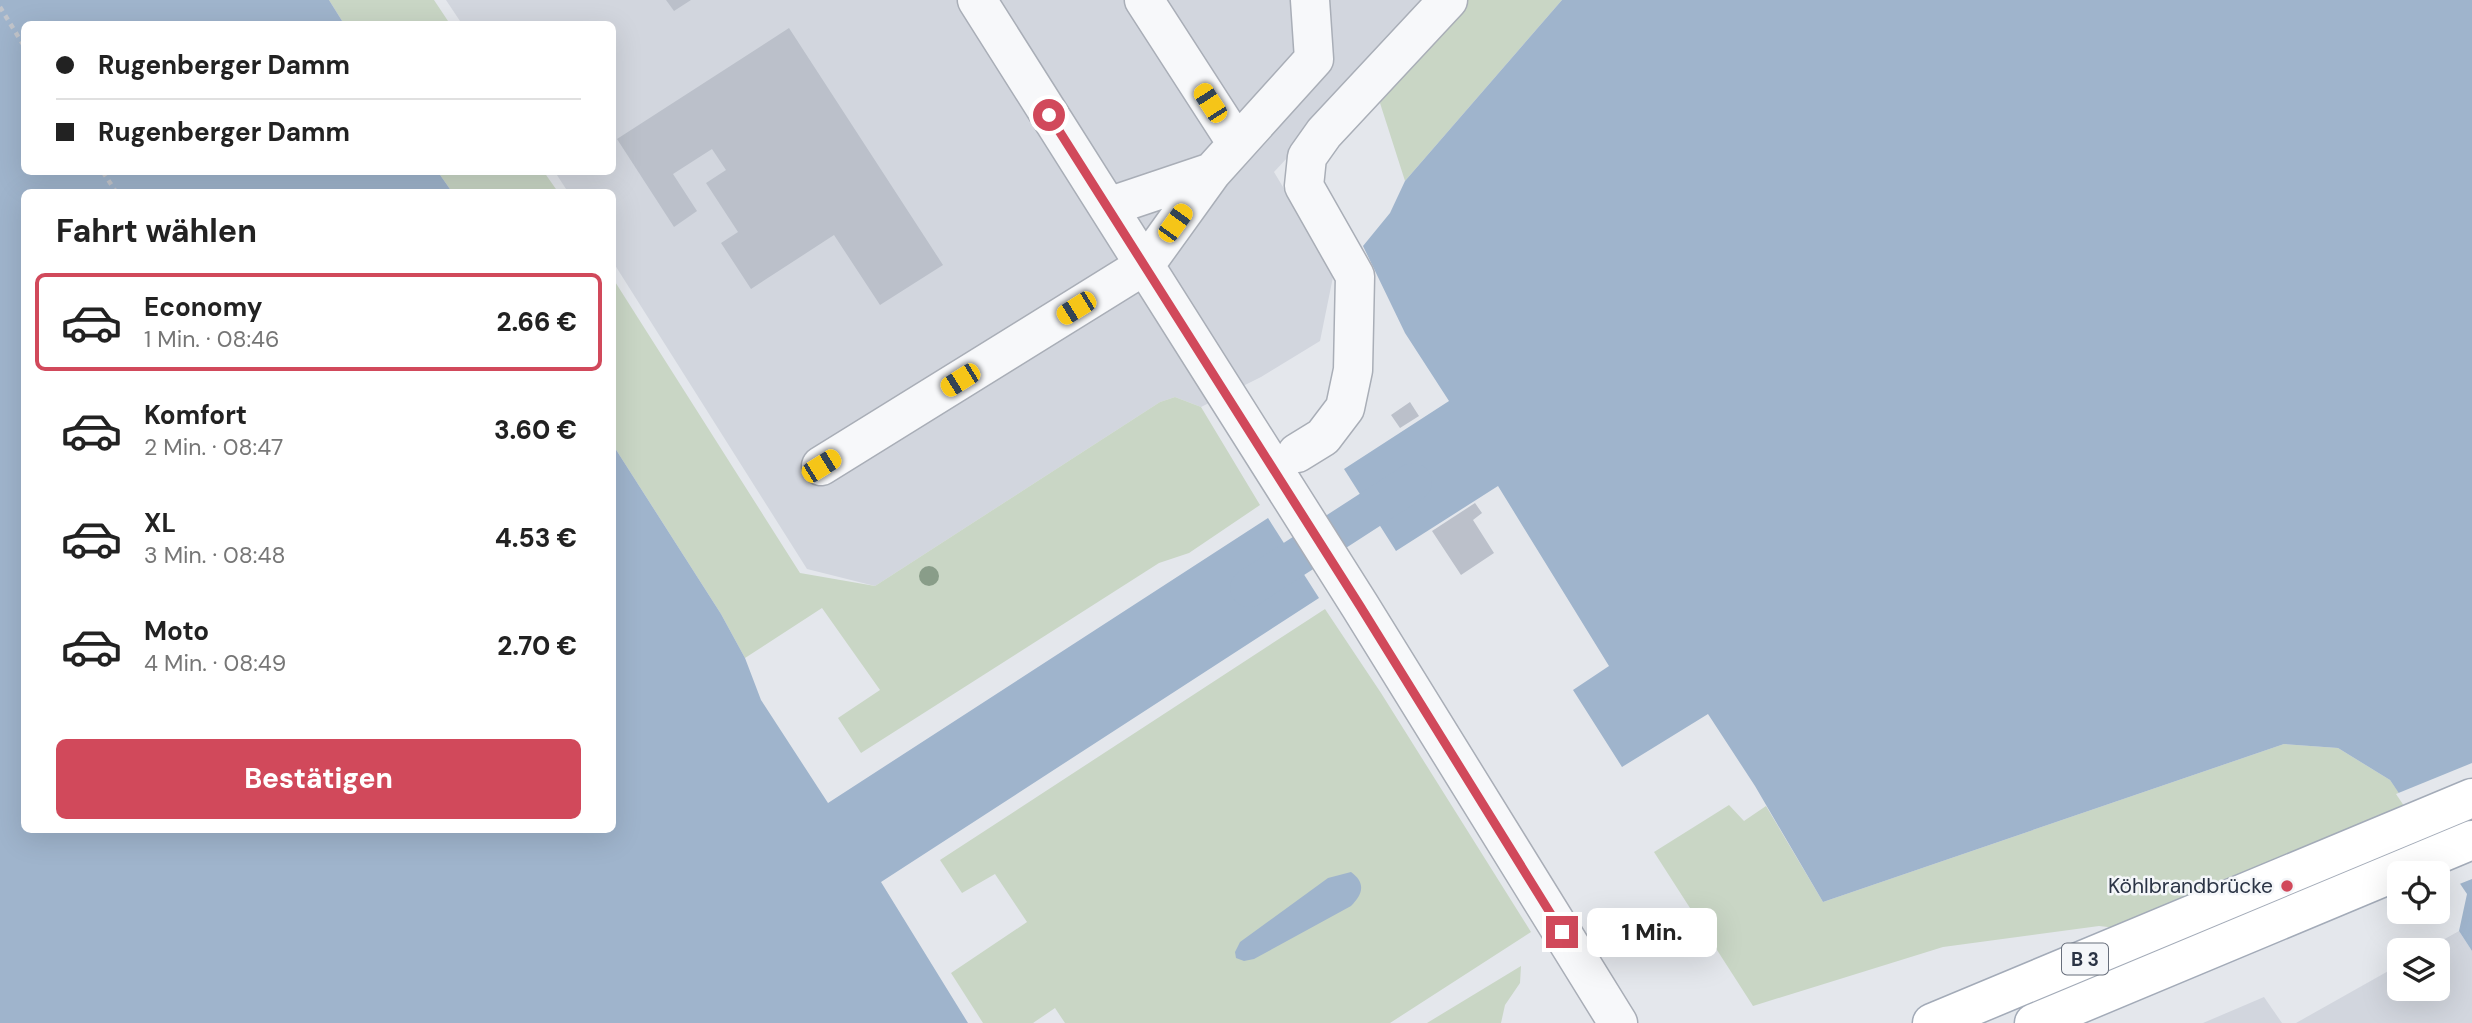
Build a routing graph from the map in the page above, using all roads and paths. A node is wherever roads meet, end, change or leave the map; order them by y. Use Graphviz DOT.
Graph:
graph roads {
  1 [pos="977,0"];
  2 [pos="1144,0"];
  3 [pos="1310,0"];
  4 [pos="1448,0"];
  5 [pos="0,7"];
  6 [pos="21,41"];
  7 [pos="1237,144"];
  8 [pos="1212,173"];
  9 [pos="1108,207"];
  10 [pos="1145,265"];
  11 [pos="821,466"];
  12 [pos="1291,470"];
  13 [pos="2472,798"];
  14 [pos="2472,840"];
  15 [pos="1618,1023"];
  16 [pos="1932,1023"];
  17 [pos="2034,1023"];
  1 -- 9 [label="street"];
  2 -- 7 [label="street"];
  3 -- 7 [label="street"];
  4 -- 12 [label="street"];
  5 -- 6 [label="path"];
  7 -- 8 [label="street"];
  8 -- 9 [label="street"];
  8 -- 10 [label="street"];
  9 -- 10 [label="street"];
  10 -- 11 [label="street"];
  10 -- 12 [label="street"];
  12 -- 15 [label="street"];
  13 -- 16 [label="main road, B 3"];
  14 -- 17 [label="main road, B 3"];
}
